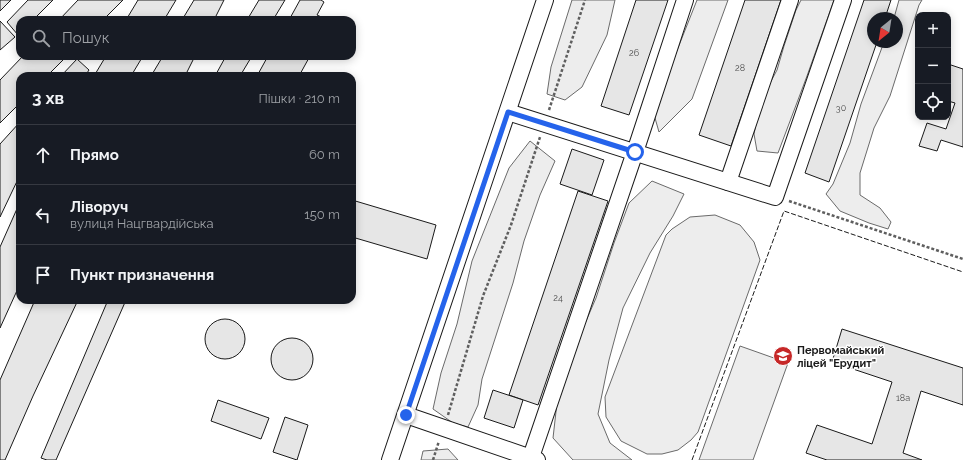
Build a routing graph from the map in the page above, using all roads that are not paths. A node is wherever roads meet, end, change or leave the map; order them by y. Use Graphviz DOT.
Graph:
graph roads {
  1 [pos="545,0"];
  2 [pos="685,0"];
  3 [pos="790,0"];
  4 [pos="843,0"];
  5 [pos="508,112"];
  6 [pos="635,152"];
  7 [pos="728,182"];
  8 [pos="406,415"];
  9 [pos="532,459"];
  10 [pos="390,460"];
  1 -- 5 [label="street"];
  2 -- 6 [label="street"];
  3 -- 7 [label="street"];
  4 -- 7 [label="street"];
  5 -- 6 [label="street"];
  5 -- 8 [label="street"];
  6 -- 7 [label="street"];
  6 -- 9 [label="street"];
  8 -- 9 [label="street"];
  8 -- 10 [label="street"];
}
